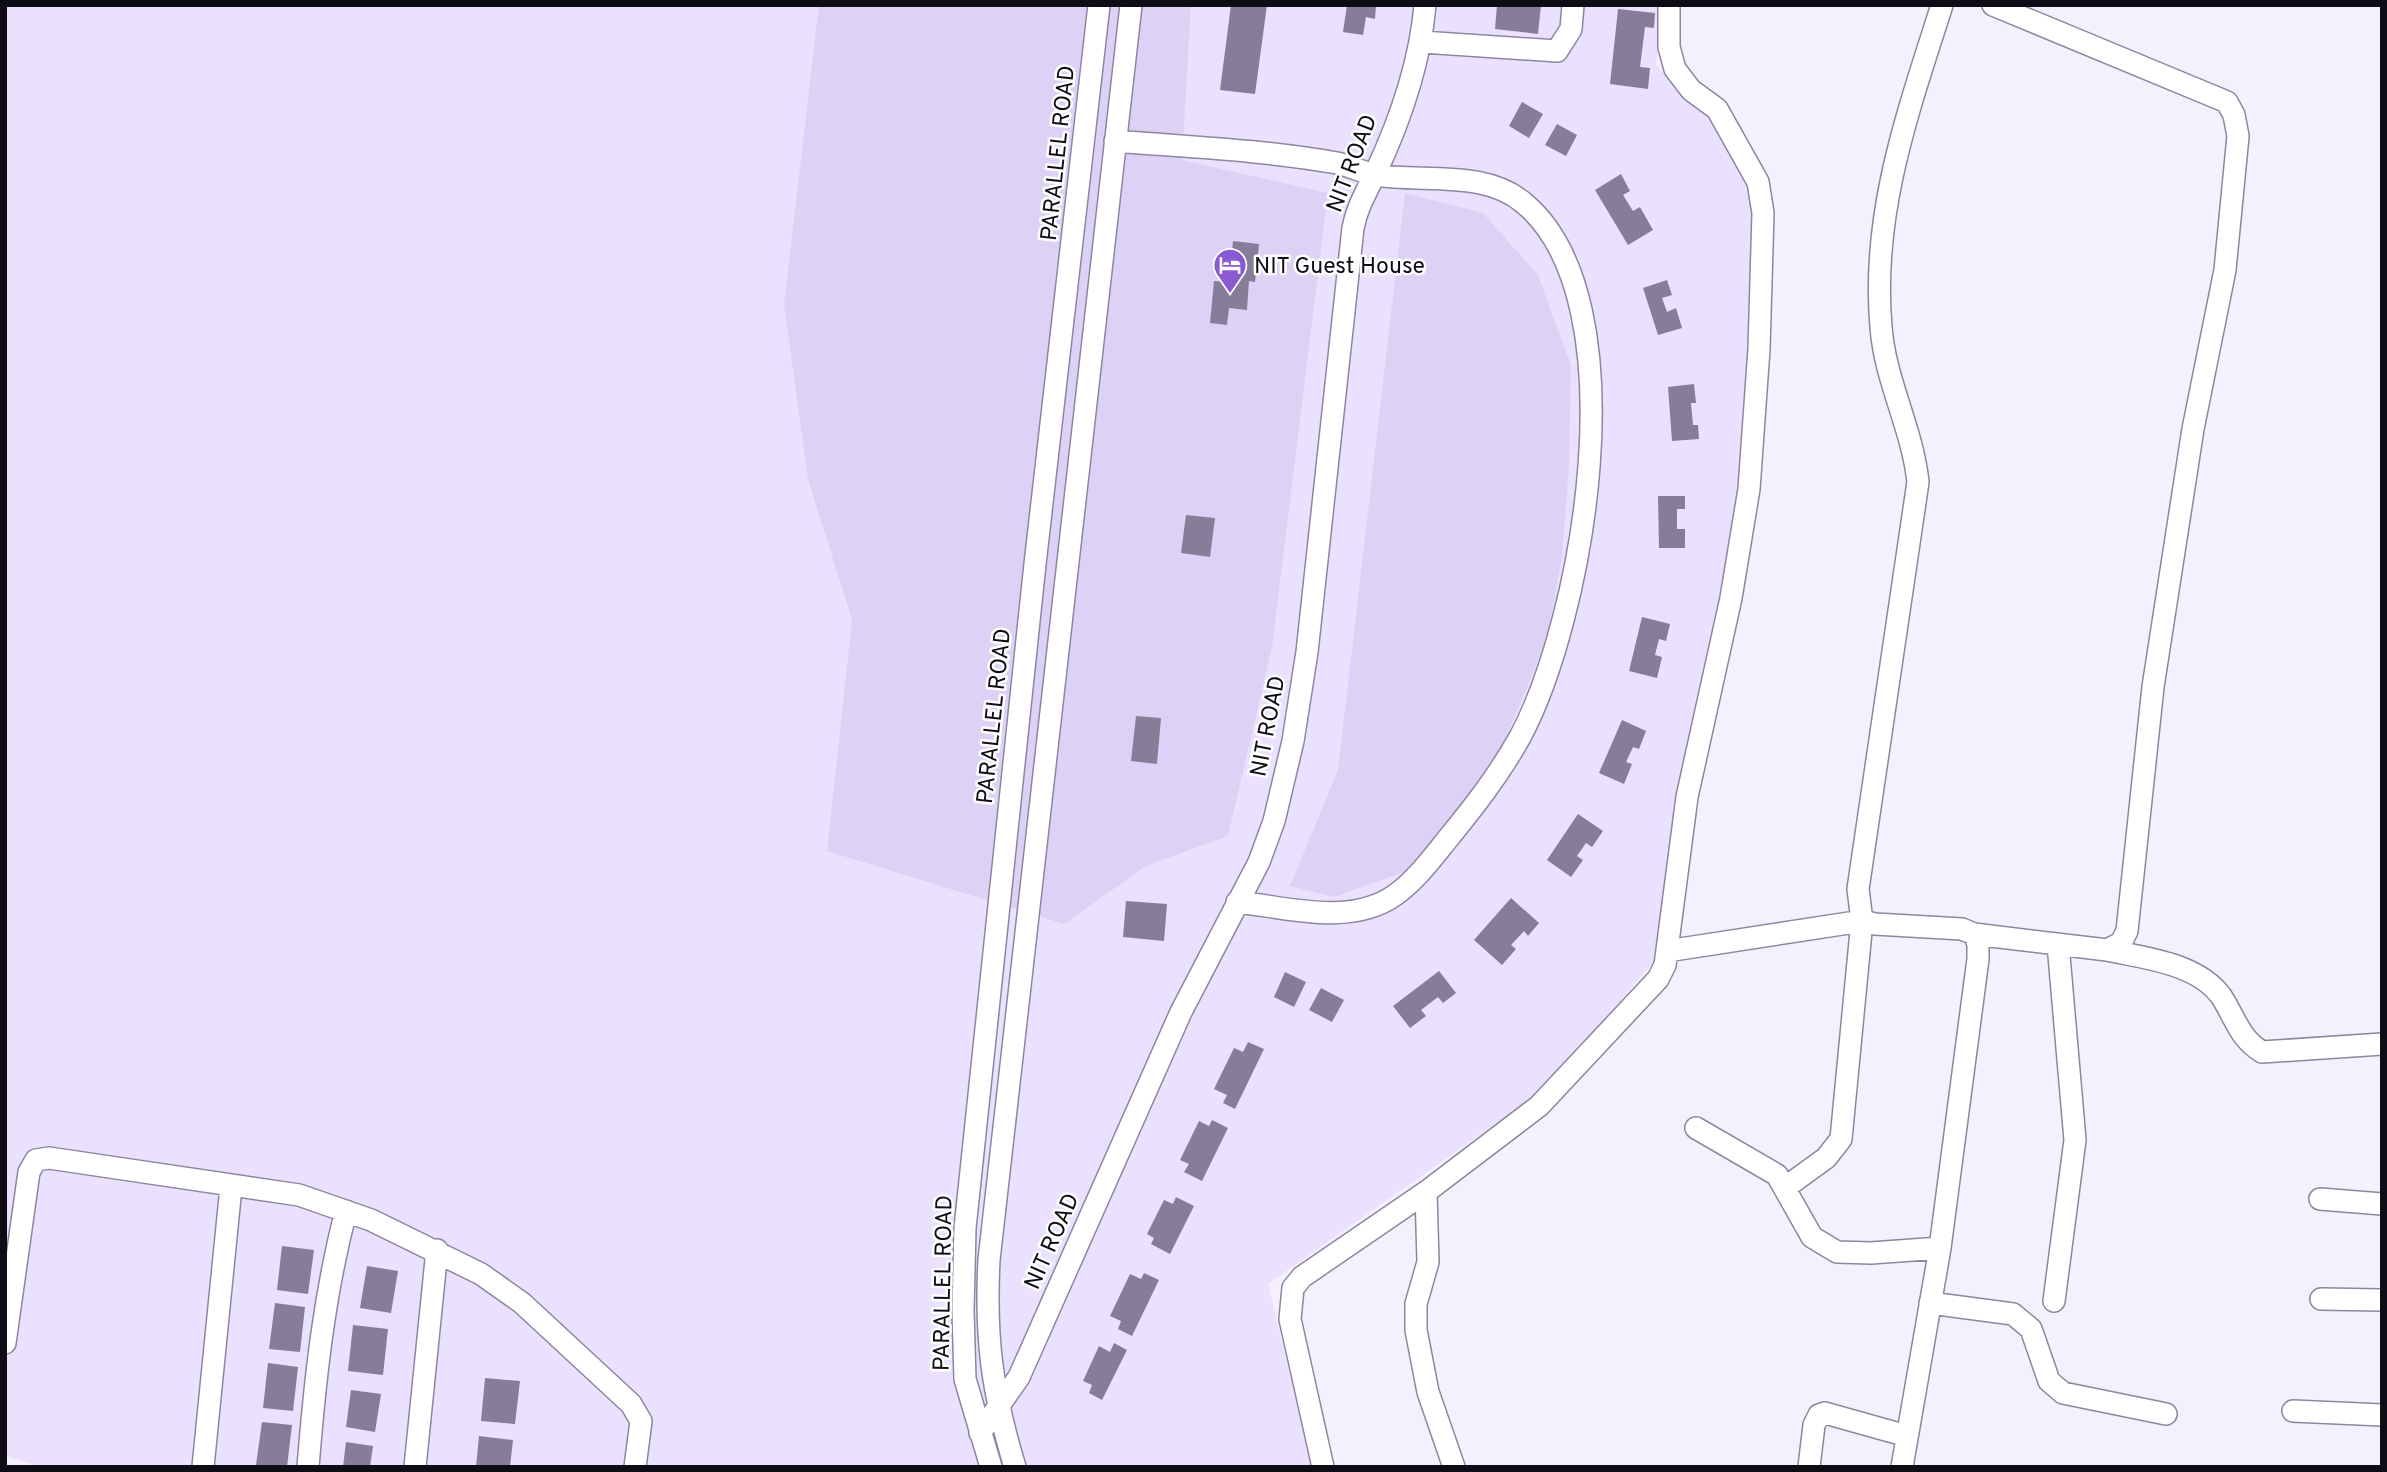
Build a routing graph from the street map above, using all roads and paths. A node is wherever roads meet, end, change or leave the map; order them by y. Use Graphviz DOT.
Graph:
graph roads {
  1 [pos="1099,5"];
  2 [pos="1131,5"];
  3 [pos="1425,5"];
  4 [pos="1573,5"];
  5 [pos="1669,5"];
  6 [pos="1942,5"];
  7 [pos="1993,5"];
  8 [pos="1422,42"];
  9 [pos="1115,141"];
  10 [pos="1375,175"];
  11 [pos="1237,902"];
  12 [pos="1862,921"];
  13 [pos="1974,934"];
  14 [pos="2057,944"];
  15 [pos="2107,950"];
  16 [pos="1667,951"];
  17 [pos="2382,1044"];
  18 [pos="1696,1128"];
  19 [pos="231,1187"];
  20 [pos="1786,1187"];
  21 [pos="1426,1192"];
  22 [pos="2320,1199"];
  23 [pos="2382,1204"];
  24 [pos="346,1211"];
  25 [pos="1940,1248"];
  26 [pos="437,1250"];
  27 [pos="2320,1299"];
  28 [pos="2382,1300"];
  29 [pos="2054,1301"];
  30 [pos="1930,1303"];
  31 [pos="5,1343"];
  32 [pos="998,1410"];
  33 [pos="2293,1411"];
  34 [pos="2166,1414"];
  35 [pos="2382,1415"];
  36 [pos="980,1433"];
  37 [pos="1907,1436"];
  38 [pos="203,1467"];
  39 [pos="308,1467"];
  40 [pos="415,1467"];
  41 [pos="635,1467"];
  42 [pos="991,1467"];
  43 [pos="1015,1467"];
  44 [pos="1323,1467"];
  45 [pos="1454,1467"];
  46 [pos="1809,1467"];
  47 [pos="1902,1467"];
  1 -- 36 [label="street, PARALLEL ROAD"];
  2 -- 9 [label="street, PARALLEL ROAD"];
  3 -- 8 [label="street, NIT ROAD"];
  4 -- 8 [label="street"];
  5 -- 16 [label="street"];
  6 -- 12 [label="street"];
  7 -- 15 [label="street"];
  8 -- 10 [label="street, NIT ROAD"];
  9 -- 10 [label="street"];
  9 -- 32 [label="street, PARALLEL ROAD"];
  10 -- 11 [label="street, NIT ROAD"];
  10 -- 11 [label="street"];
  11 -- 32 [label="street, NIT ROAD"];
  12 -- 13 [label="street"];
  12 -- 16 [label="street"];
  12 -- 20 [label="street"];
  13 -- 14 [label="street"];
  13 -- 25 [label="street"];
  14 -- 15 [label="street"];
  14 -- 29 [label="street"];
  15 -- 17 [label="street"];
  16 -- 21 [label="street"];
  18 -- 20 [label="street"];
  19 -- 24 [label="street"];
  19 -- 31 [label="street"];
  19 -- 38 [label="street"];
  20 -- 25 [label="street"];
  21 -- 44 [label="street"];
  21 -- 45 [label="street"];
  22 -- 23 [label="street"];
  24 -- 26 [label="street"];
  24 -- 39 [label="street"];
  25 -- 30 [label="street"];
  26 -- 40 [label="street"];
  26 -- 41 [label="street"];
  27 -- 28 [label="street"];
  30 -- 34 [label="street"];
  30 -- 37 [label="street"];
  32 -- 36 [label="street, NIT ROAD"];
  32 -- 43 [label="street"];
  33 -- 35 [label="street"];
  36 -- 42 [label="street"];
  37 -- 46 [label="street"];
  37 -- 47 [label="street"];
}
